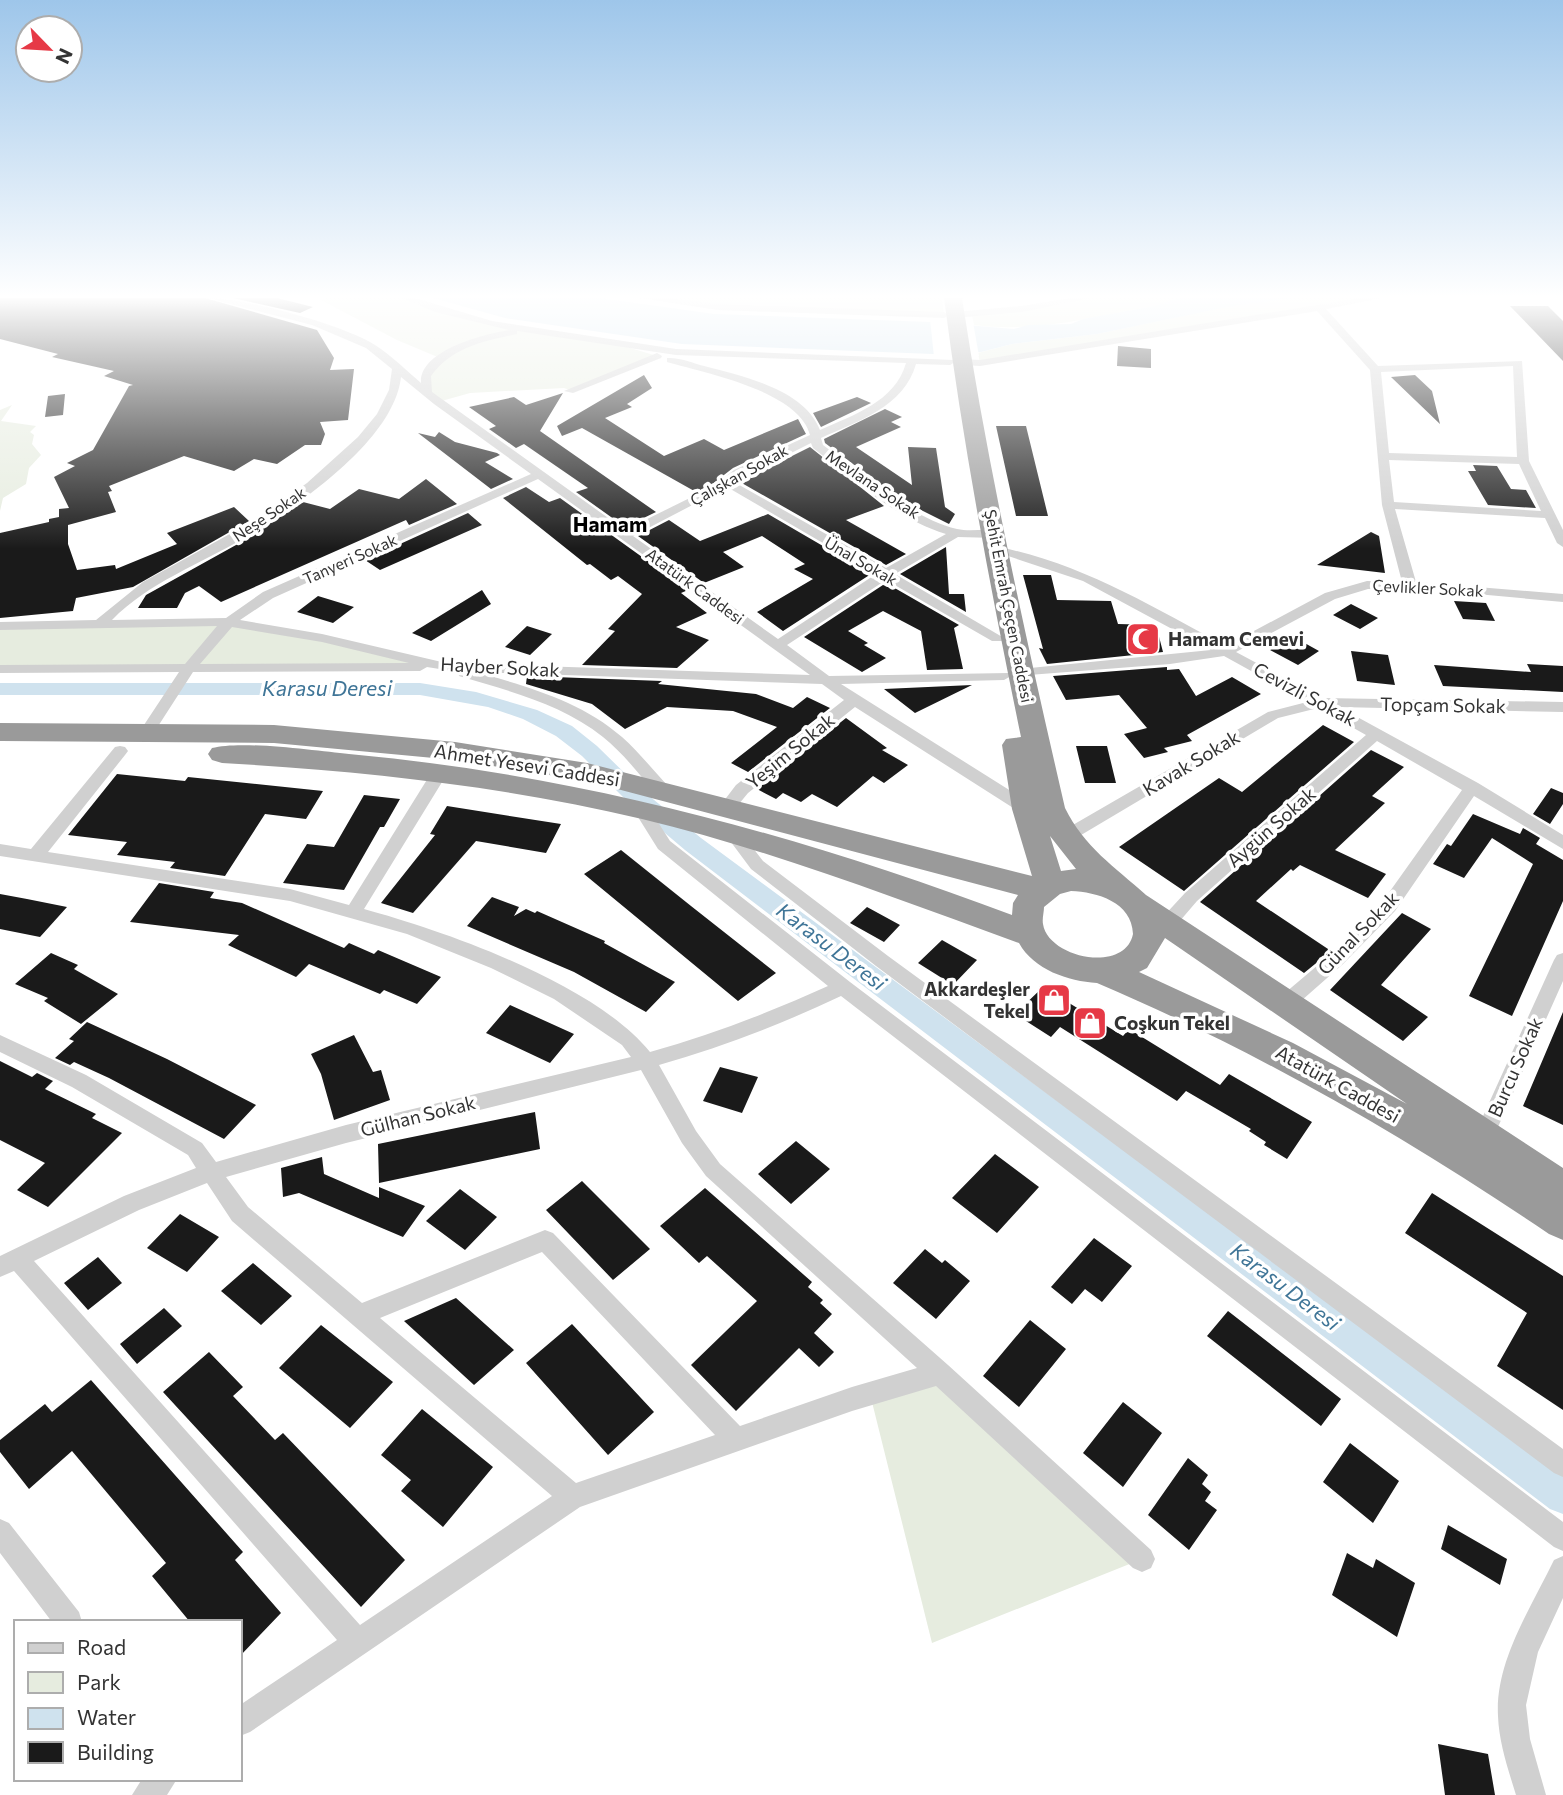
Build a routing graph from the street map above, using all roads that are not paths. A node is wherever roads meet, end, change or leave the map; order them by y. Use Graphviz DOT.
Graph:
graph roads {
  1 [pos="398,382"];
  2 [pos="414,382"];
  3 [pos="426,382"];
  4 [pos="592,382"];
  5 [pos="742,382"];
  6 [pos="902,382"];
  7 [pos="959,382"];
  8 [pos="1376,382"];
  9 [pos="1519,382"];
  10 [pos="569,391"];
  11 [pos="427,393"];
  12 [pos="814,435"];
  13 [pos="1384,456"];
  14 [pos="1523,461"];
  15 [pos="540,474"];
  16 [pos="726,482"];
  17 [pos="1388,505"];
  18 [pos="1549,515"];
  19 [pos="624,535"];
  20 [pos="983,538"];
  21 [pos="1563,543"];
  22 [pos="884,575"];
  23 [pos="1410,585"];
  24 [pos="1563,598"];
  25 [pos="226,622"];
  26 [pos="100,624"];
  27 [pos="0,626"];
  28 [pos="997,638"];
  29 [pos="778,645"];
  30 [pos="1225,652"];
  31 [pos="446,667"];
  32 [pos="0,669"];
  33 [pos="186,672"];
  34 [pos="1012,675"];
  35 [pos="826,680"];
  36 [pos="854,700"];
  37 [pos="1322,702"];
  38 [pos="1563,707"];
  39 [pos="148,731"];
  40 [pos="0,732"];
  41 [pos="1377,733"];
  42 [pos="0,751"];
  43 [pos="120,751"];
  44 [pos="439,774"];
  45 [pos="1472,787"];
  46 [pos="651,799"];
  47 [pos="1027,809"];
  48 [pos="720,817"];
  49 [pos="1065,837"];
  50 [pos="1563,843"];
  51 [pos="0,850"];
  52 [pos="35,856"];
  53 [pos="1046,887"];
  54 [pos="1127,897"];
  55 [pos="355,911"];
  56 [pos="1167,924"];
  57 [pos="1029,934"];
  58 [pos="1563,960"];
  59 [pos="1100,970"];
  60 [pos="843,987"];
  61 [pos="1286,1003"];
  62 [pos="0,1043"];
  63 [pos="646,1061"];
  64 [pos="1484,1136"];
  65 [pos="211,1172"];
  66 [pos="1563,1189"];
  67 [pos="1563,1222"];
  68 [pos="8,1262"];
  69 [pos="358,1316"];
  70 [pos="940,1373"];
  71 [pos="736,1439"];
  72 [pos="1563,1464"];
  73 [pos="573,1497"];
  74 [pos="1,1535"];
  75 [pos="1563,1538"];
  76 [pos="1142,1559"];
  77 [pos="1563,1569"];
  78 [pos="67,1620"];
  79 [pos="357,1642"];
  80 [pos="242,1720"];
  81 [pos="160,1781"];
  82 [pos="146,1795"];
  83 [pos="1531,1795"];
  1 -- 26 [label="street, Neşe Sokak"];
  2 -- 11 [label="street, Atatürk Caddesi"];
  3 -- 11 [label="street"];
  4 -- 10 [label="street"];
  5 -- 12 [label="street, Mevlana Sokak"];
  6 -- 12 [label="street, Çalışkan Sokak"];
  7 -- 20 [label="highway, Şehit Emrah Çeçen Caddesi"];
  8 -- 13 [label="street"];
  9 -- 14 [label="street"];
  11 -- 15 [label="street, Atatürk Caddesi"];
  12 -- 16 [label="street, Çalışkan Sokak"];
  12 -- 20 [label="street, Mevlana Sokak"];
  13 -- 14 [label="street"];
  13 -- 17 [label="street"];
  14 -- 18 [label="street"];
  15 -- 19 [label="street, Atatürk Caddesi"];
  15 -- 25 [label="street, Tanyeri Sokak"];
  16 -- 19 [label="street, Çalışkan Sokak"];
  16 -- 22 [label="street, Ünal Sokak"];
  17 -- 18 [label="street"];
  17 -- 23 [label="street"];
  18 -- 21 [label="street"];
  19 -- 29 [label="street, Atatürk Caddesi"];
  20 -- 22 [label="street"];
  20 -- 28 [label="highway, Şehit Emrah Çeçen Caddesi"];
  20 -- 30 [label="street, Cevizli Sokak"];
  20 -- 34 [label="highway, Şehit Emrah Çeçen Caddesi"];
  22 -- 28 [label="street, Ünal Sokak"];
  22 -- 29 [label="street"];
  23 -- 24 [label="street, Çevlikler Sokak"];
  23 -- 30 [label="street, Çevlikler Sokak"];
  25 -- 26 [label="street, Hayber Sokak"];
  25 -- 31 [label="street, Hayber Sokak"];
  25 -- 33 [label="street, Tanyeri Sokak"];
  26 -- 27 [label="street, Hayber Sokak"];
  28 -- 34 [label="highway, Şehit Emrah Çeçen Caddesi"];
  29 -- 35 [label="street, Atatürk Caddesi"];
  30 -- 34 [label="street, Çevlikler Sokak"];
  30 -- 37 [label="street, Cevizli Sokak"];
  31 -- 33 [label="street"];
  31 -- 35 [label="street, Hayber Sokak"];
  31 -- 46 [label="street"];
  32 -- 33 [label="street"];
  33 -- 39 [label="street, Tanyeri Sokak"];
  34 -- 35 [label="street, Hayber Sokak"];
  34 -- 47 [label="highway, Şehit Emrah Çeçen Caddesi"];
  34 -- 49 [label="highway, Şehit Emrah Çeçen Caddesi"];
  35 -- 36 [label="street, Atatürk Caddesi"];
  36 -- 47 [label="street, Atatürk Caddesi"];
  36 -- 48 [label="street, Yeşim Sokak"];
  37 -- 38 [label="street, Topçam Sokak"];
  37 -- 41 [label="street, Cevizli Sokak"];
  37 -- 49 [label="street, Kavak Sokak"];
  39 -- 40 [label="highway, Ahmet Yesevi Caddesi"];
  39 -- 46 [label="highway, Ahmet Yesevi Caddesi"];
  41 -- 45 [label="street, Cevizli Sokak"];
  41 -- 56 [label="street, Aygün Sokak"];
  42 -- 43 [label="highway, Ahmet Yesevi Caddesi"];
  43 -- 44 [label="highway, Ahmet Yesevi Caddesi"];
  43 -- 52 [label="street"];
  44 -- 46 [label="highway, Ahmet Yesevi Caddesi"];
  44 -- 55 [label="street"];
  45 -- 50 [label="street, Cevizli Sokak"];
  45 -- 61 [label="street, Günal Sokak"];
  46 -- 48 [label="highway, Ahmet Yesevi Caddesi"];
  46 -- 60 [label="street"];
  47 -- 53 [label="highway, Şehit Emrah Çeçen Caddesi"];
  48 -- 53 [label="highway, Ahmet Yesevi Caddesi"];
  48 -- 57 [label="highway, Ahmet Yesevi Caddesi"];
  48 -- 72 [label="street"];
  49 -- 54 [label="highway, Şehit Emrah Çeçen Caddesi"];
  51 -- 52 [label="street"];
  52 -- 55 [label="street"];
  53 -- 54 [label="highway, Atatürk Caddesi"];
  53 -- 57 [label="highway"];
  54 -- 56 [label="highway, Atatürk Caddesi"];
  54 -- 59 [label="highway, Atatürk Caddesi"];
  55 -- 63 [label="street"];
  56 -- 61 [label="highway, Atatürk Caddesi"];
  57 -- 59 [label="highway, Atatürk Caddesi"];
  58 -- 64 [label="street, Burcu Sokak"];
  59 -- 67 [label="highway, Atatürk Caddesi"];
  60 -- 63 [label="street, Gülhan Sokak"];
  60 -- 75 [label="street"];
  61 -- 64 [label="highway, Atatürk Caddesi"];
  62 -- 65 [label="street"];
  63 -- 65 [label="street, Gülhan Sokak"];
  63 -- 70 [label="street"];
  64 -- 66 [label="highway, Atatürk Caddesi"];
  65 -- 68 [label="street, Gülhan Sokak"];
  65 -- 69 [label="street"];
  68 -- 79 [label="street"];
  69 -- 71 [label="street"];
  69 -- 73 [label="street"];
  70 -- 71 [label="street"];
  70 -- 76 [label="street"];
  71 -- 73 [label="street"];
  73 -- 79 [label="street"];
  74 -- 78 [label="street"];
  77 -- 83 [label="street"];
  79 -- 80 [label="street"];
  81 -- 82 [label="street"];
}
